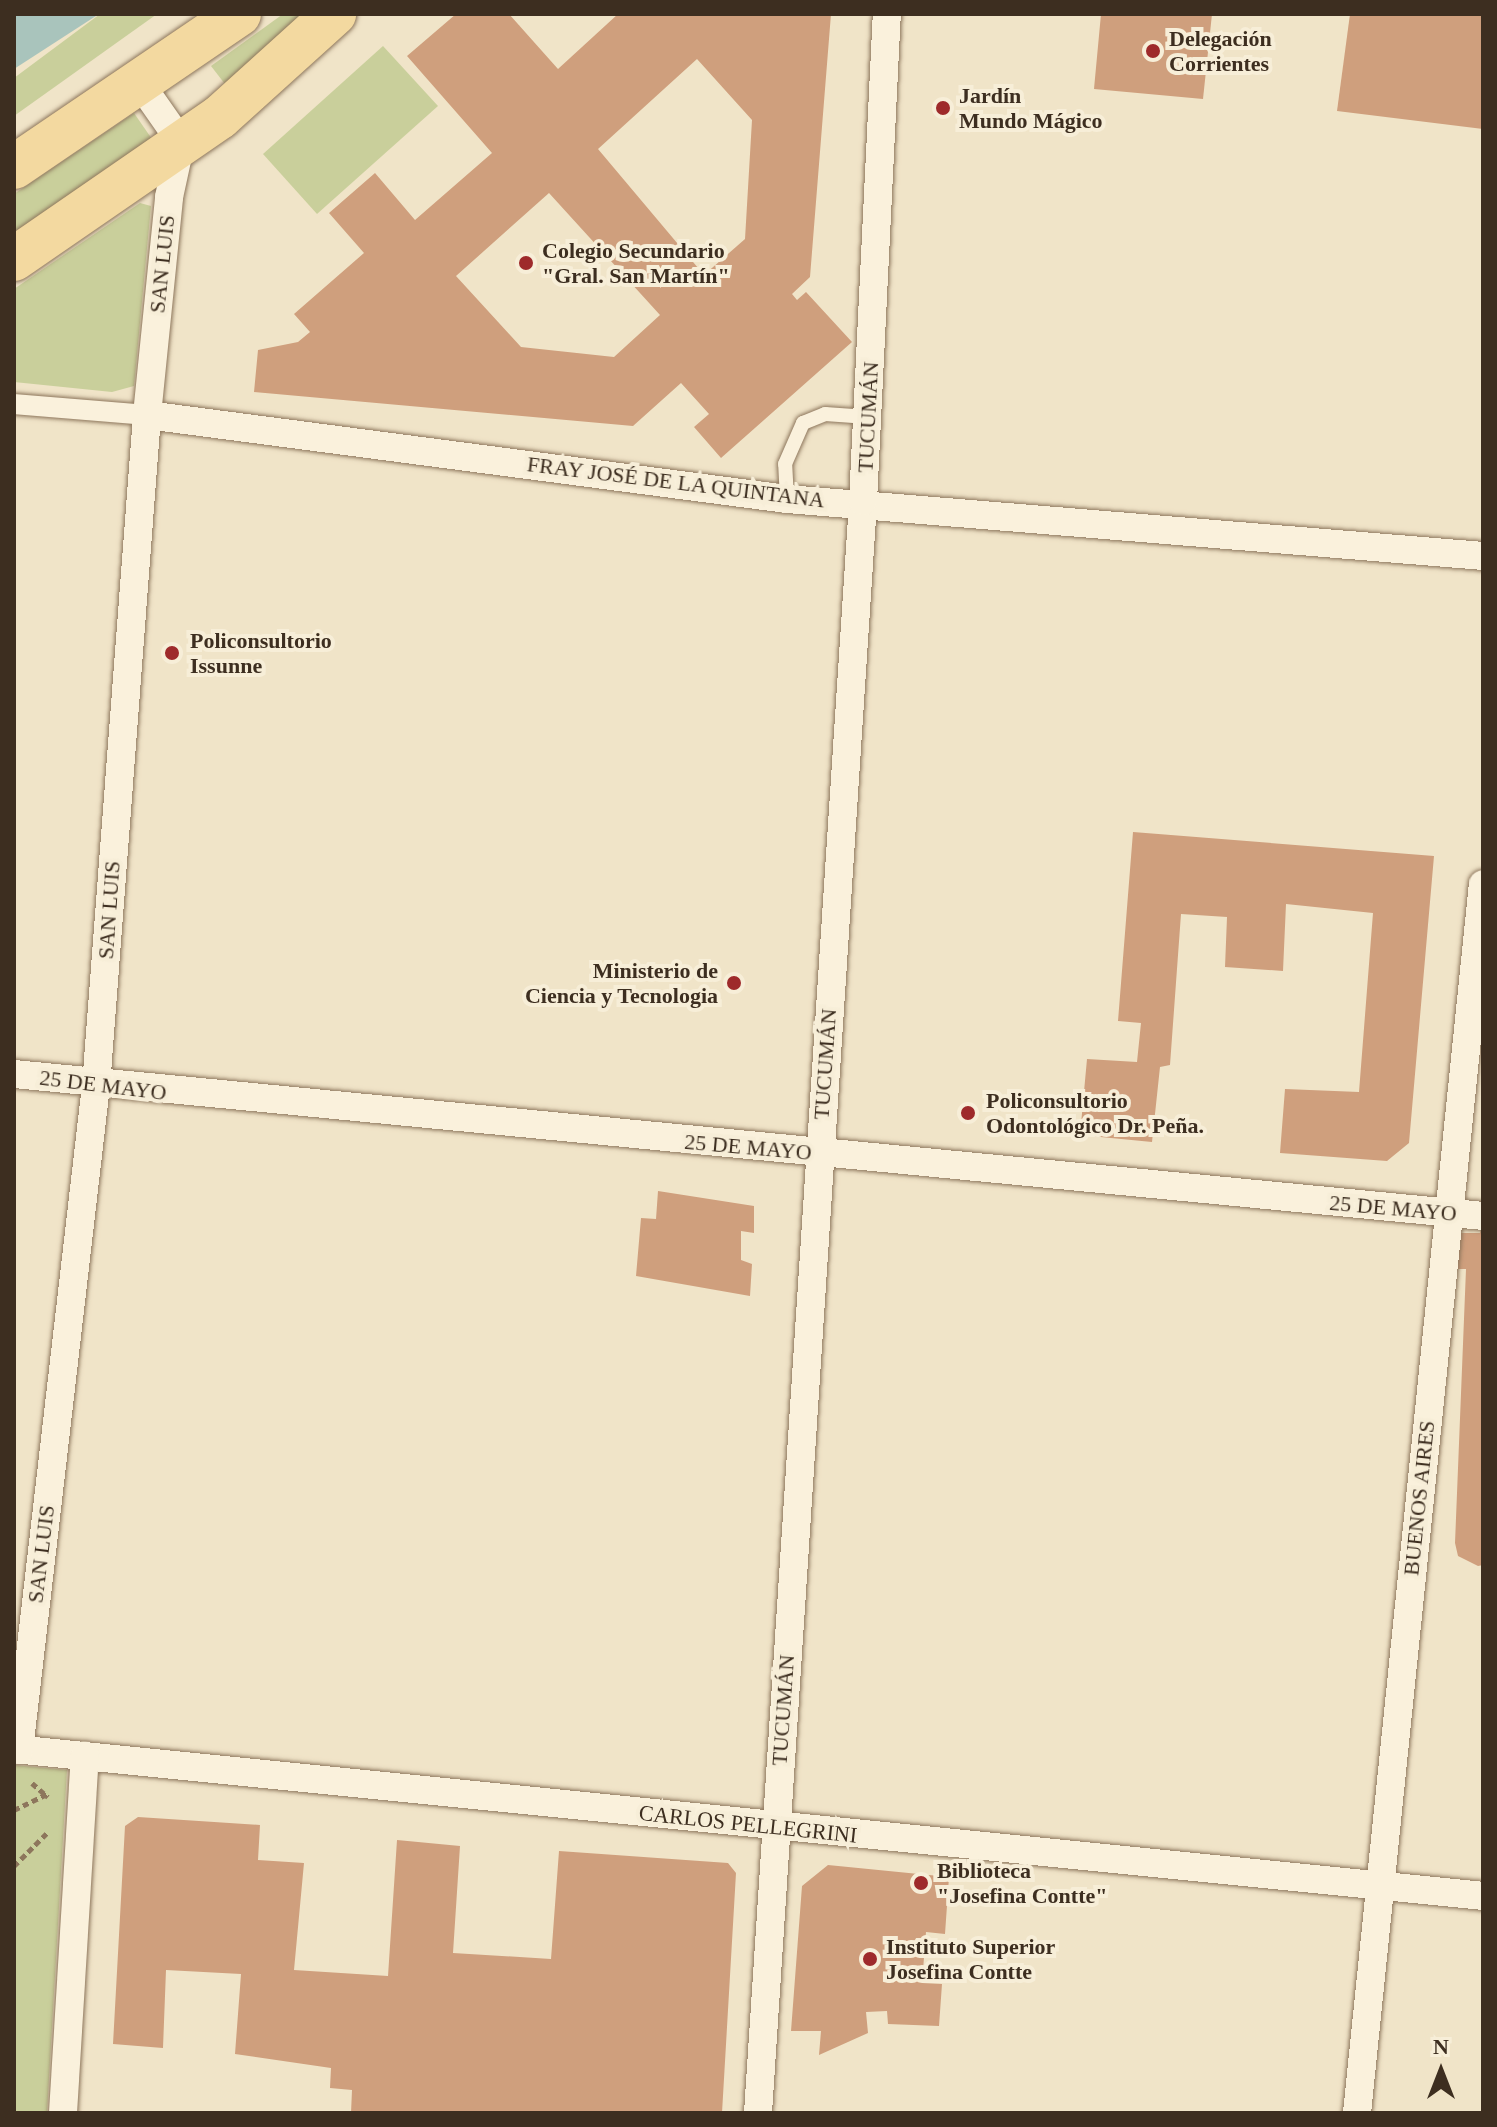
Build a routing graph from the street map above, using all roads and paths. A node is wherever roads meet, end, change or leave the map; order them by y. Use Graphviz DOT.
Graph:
graph roads {
  1 [pos="239,14"];
  2 [pos="334,14"];
  3 [pos="887,14"];
  4 [pos="139,82"];
  5 [pos="181,142"];
  6 [pos="14,167"];
  7 [pos="14,259"];
  8 [pos="14,404"];
  9 [pos="147,415"];
  10 [pos="868,417"];
  11 [pos="787,499"];
  12 [pos="863,501"];
  13 [pos="1483,556"];
  14 [pos="1483,884"];
  15 [pos="14,1074"];
  16 [pos="96,1086"];
  17 [pos="819,1154"];
  18 [pos="1449,1213"];
  19 [pos="1483,1216"];
  20 [pos="16,1749"];
  21 [pos="85,1756"];
  22 [pos="776,1827"];
  23 [pos="53,1828"];
  24 [pos="14,1866"];
  25 [pos="1379,1886"];
  26 [pos="1483,1896"];
  27 [pos="63,2113"];
  28 [pos="758,2113"];
  29 [pos="1357,2113"];
  1 -- 4 [label="main road"];
  2 -- 5 [label="main road"];
  3 -- 10 [label="street, TUCUMÁN"];
  4 -- 5 [label="street"];
  4 -- 6 [label="main road"];
  5 -- 7 [label="main road"];
  5 -- 9 [label="street, SAN LUIS"];
  8 -- 9 [label="street, FRAY JOSÉ DE LA QUINTANA"];
  9 -- 11 [label="street, FRAY JOSÉ DE LA QUINTANA"];
  9 -- 16 [label="street, SAN LUIS"];
  10 -- 11 [label="lane"];
  10 -- 12 [label="street, TUCUMÁN"];
  11 -- 12 [label="street, FRAY JOSÉ DE LA QUINTANA"];
  12 -- 13 [label="street, FRAY JOSÉ DE LA QUINTANA"];
  12 -- 17 [label="street, TUCUMÁN"];
  14 -- 18 [label="street, BUENOS AIRES"];
  15 -- 16 [label="street, 25 DE MAYO"];
  16 -- 17 [label="street, 25 DE MAYO"];
  16 -- 20 [label="street, SAN LUIS"];
  17 -- 18 [label="street, 25 DE MAYO"];
  17 -- 22 [label="street, TUCUMÁN"];
  18 -- 19 [label="street, 25 DE MAYO"];
  18 -- 25 [label="street, BUENOS AIRES"];
  20 -- 21 [label="street, CARLOS PELLEGRINI"];
  21 -- 22 [label="street, CARLOS PELLEGRINI"];
  21 -- 27 [label="street"];
  22 -- 25 [label="street, CARLOS PELLEGRINI"];
  22 -- 28 [label="street, TUCUMÁN"];
  23 -- 24 [label="path"];
  25 -- 26 [label="street, CARLOS PELLEGRINI"];
  25 -- 29 [label="street, BUENOS AIRES"];
}
